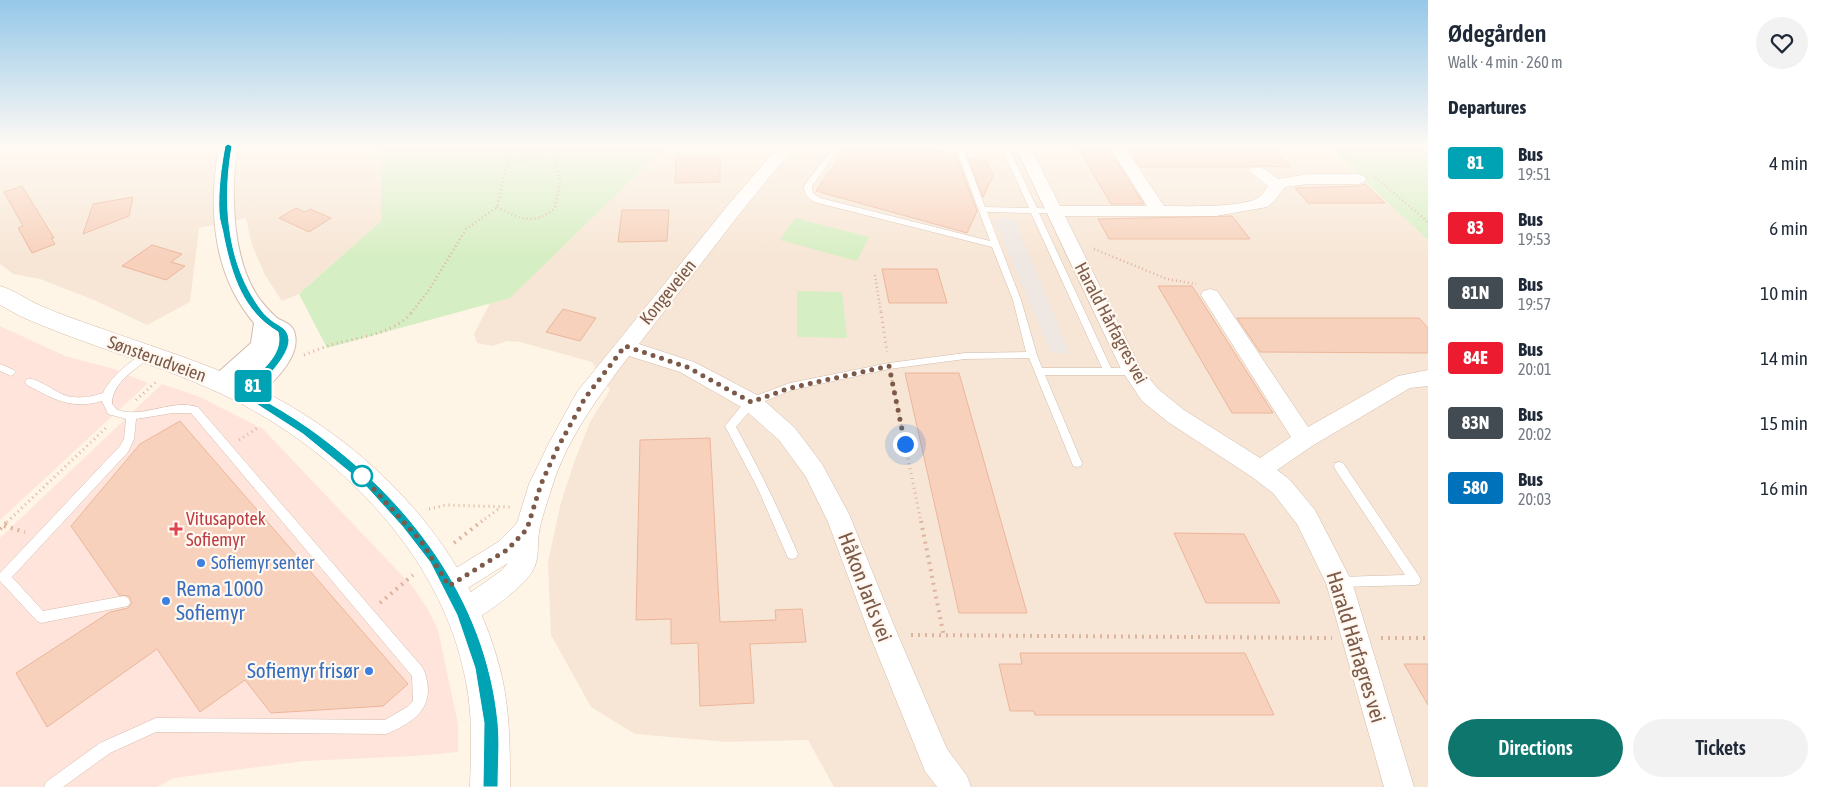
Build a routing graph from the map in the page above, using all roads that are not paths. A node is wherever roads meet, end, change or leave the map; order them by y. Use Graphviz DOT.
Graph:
graph roads {
  1 [pos="224,183"];
  2 [pos="757,183"];
  3 [pos="810,183"];
  4 [pos="972,183"];
  5 [pos="1026,183"];
  6 [pos="1034,183"];
  7 [pos="1140,183"];
  8 [pos="1274,183"];
  9 [pos="1282,183"];
  10 [pos="1277,185"];
  11 [pos="982,208"];
  12 [pos="1043,210"];
  13 [pos="1159,211"];
  14 [pos="996,245"];
  15 [pos="1210,295"];
  16 [pos="1,296"];
  17 [pos="266,321"];
  18 [pos="625,346"];
  19 [pos="148,355"];
  20 [pos="1032,355"];
  21 [pos="0,367"];
  22 [pos="1108,371"];
  23 [pos="1132,371"];
  24 [pos="11,372"];
  25 [pos="1039,372"];
  26 [pos="1428,378"];
  27 [pos="30,382"];
  28 [pos="234,388"];
  29 [pos="108,396"];
  30 [pos="751,402"];
  31 [pos="125,416"];
  32 [pos="1304,440"];
  33 [pos="1077,463"];
  34 [pos="1339,466"];
  35 [pos="1260,470"];
  36 [pos="792,554"];
  37 [pos="2,579"];
  38 [pos="1339,582"];
  39 [pos="456,599"];
  40 [pos="124,602"];
  41 [pos="51,787"];
  42 [pos="490,787"];
  43 [pos="956,787"];
  44 [pos="1399,787"];
  1 -- 17 [label="street"];
  2 -- 18 [label="street, Kongeveien"];
  3 -- 14 [label="lane"];
  4 -- 11 [label="lane"];
  5 -- 12 [label="lane"];
  6 -- 12 [label="street, Harald Hårfagres vei"];
  7 -- 13 [label="street"];
  8 -- 10 [label="street"];
  9 -- 10 [label="street"];
  10 -- 13 [label="street"];
  11 -- 12 [label="lane"];
  11 -- 14 [label="lane"];
  12 -- 13 [label="street"];
  12 -- 22 [label="lane"];
  12 -- 23 [label="street, Harald Hårfagres vei"];
  14 -- 20 [label="lane"];
  15 -- 32 [label="street"];
  16 -- 19 [label="main road, Sønsterudveien"];
  17 -- 28 [label="street"];
  18 -- 30 [label="street, Håkon Jarls vei"];
  18 -- 39 [label="street, Kongeveien"];
  19 -- 28 [label="main road, Sønsterudveien"];
  19 -- 29 [label="lane"];
  20 -- 25 [label="lane"];
  20 -- 30 [label="lane"];
  21 -- 24 [label="lane"];
  22 -- 23 [label="lane"];
  22 -- 25 [label="lane"];
  23 -- 35 [label="street, Harald Hårfagres vei"];
  25 -- 33 [label="lane"];
  26 -- 32 [label="street"];
  27 -- 29 [label="lane"];
  28 -- 39 [label="main road, Sønsterudveien"];
  29 -- 31 [label="lane"];
  30 -- 36 [label="lane"];
  30 -- 43 [label="street, Håkon Jarls vei"];
  31 -- 37 [label="lane"];
  31 -- 41 [label="lane"];
  32 -- 35 [label="street"];
  34 -- 38 [label="lane"];
  35 -- 38 [label="street, Harald Hårfagres vei"];
  37 -- 40 [label="lane"];
  38 -- 44 [label="street, Harald Hårfagres vei"];
  39 -- 42 [label="main road"];
}
